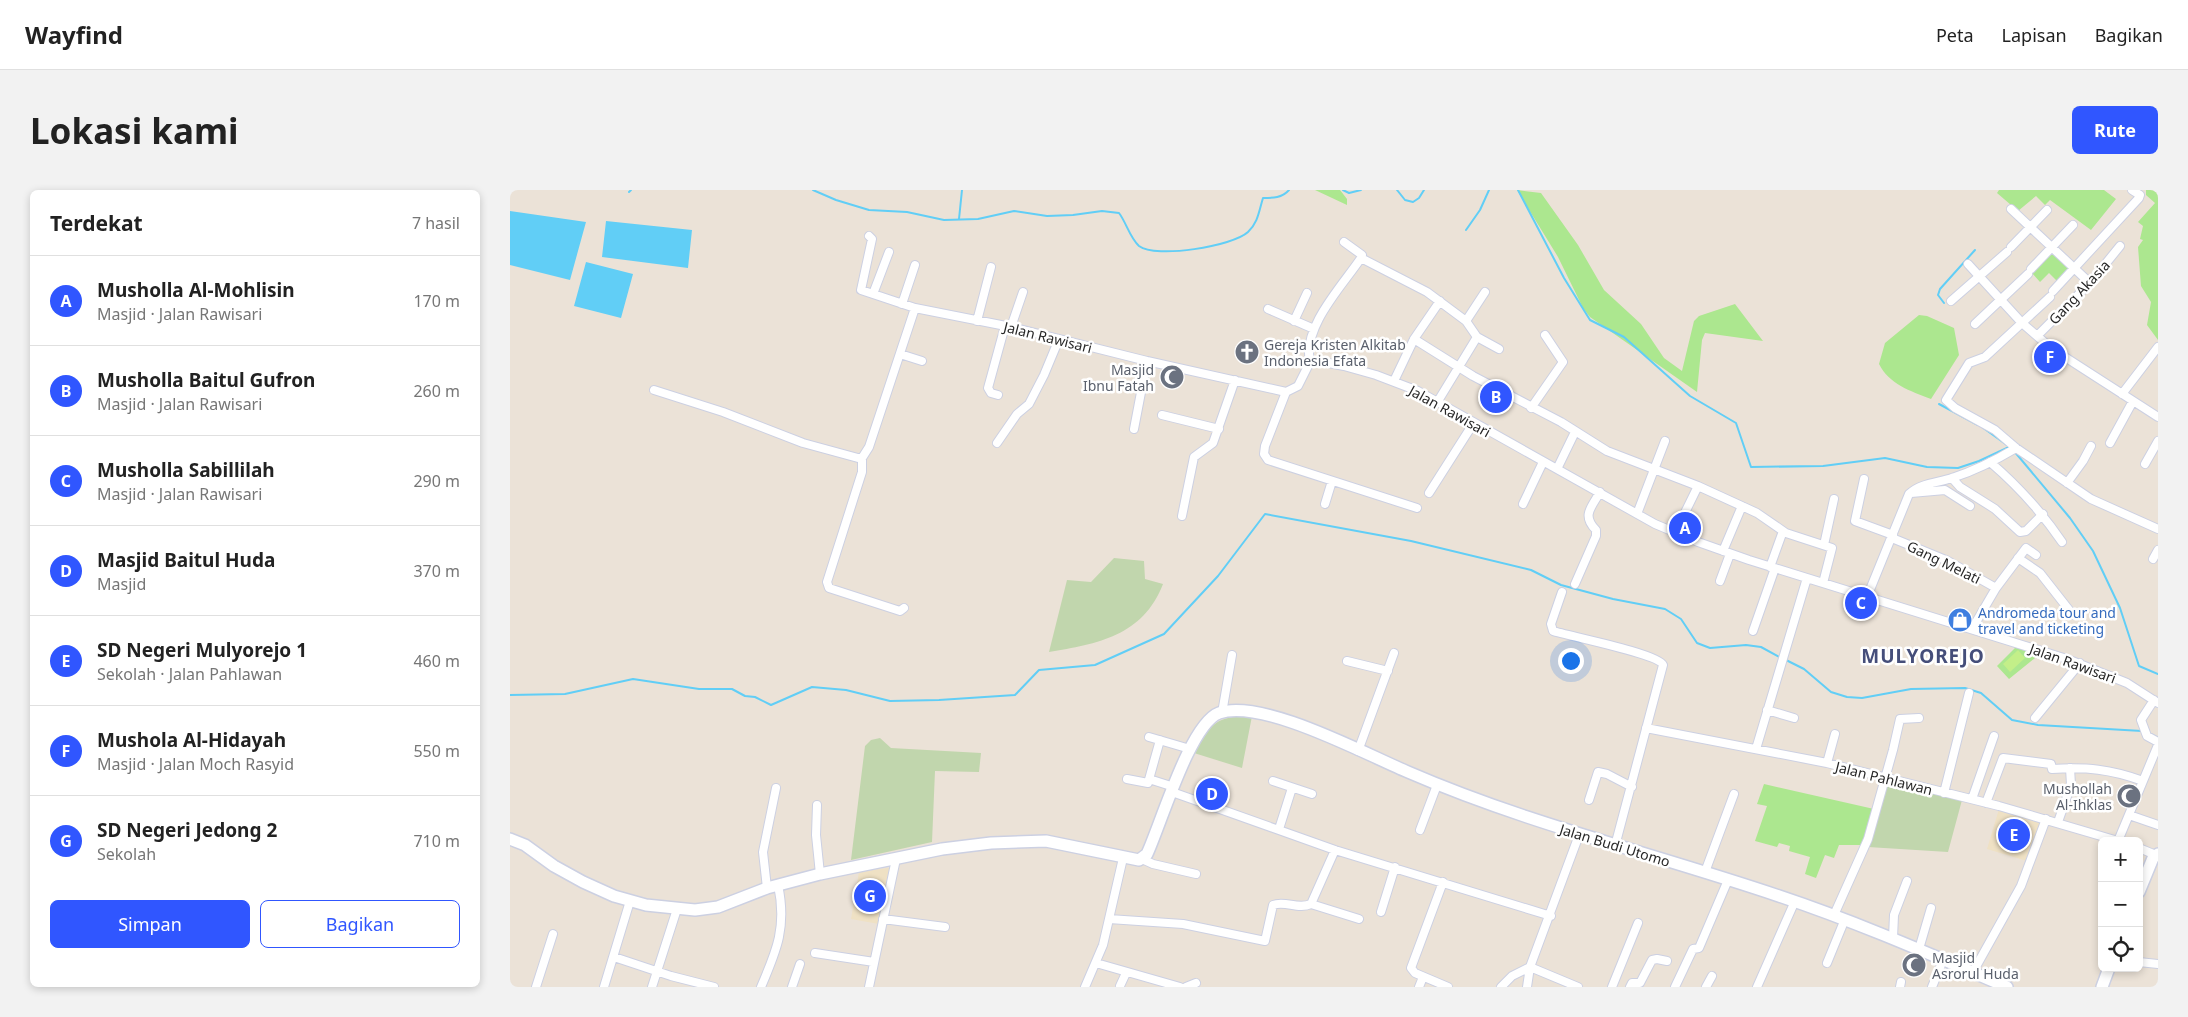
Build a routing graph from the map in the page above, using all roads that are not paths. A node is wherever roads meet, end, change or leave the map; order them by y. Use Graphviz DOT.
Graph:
graph roads {
  1 [pos="2132,190"];
  2 [pos="2011,209"];
  3 [pos="2047,210"];
  4 [pos="2073,225"];
  5 [pos="2031,227"];
  6 [pos="870,236"];
  7 [pos="1344,242"];
  8 [pos="2120,246"];
  9 [pos="2052,247"];
  10 [pos="889,252"];
  11 [pos="1361,258"];
  12 [pos="1968,264"];
  13 [pos="915,265"];
  14 [pos="991,267"];
  15 [pos="2074,268"];
  16 [pos="1981,277"];
  17 [pos="2090,283"];
  18 [pos="1023,292"];
  19 [pos="1485,292"];
  20 [pos="1307,293"];
  21 [pos="873,294"];
  22 [pos="2002,300"];
  23 [pos="1440,301"];
  24 [pos="1951,301"];
  25 [pos="902,304"];
  26 [pos="915,308"];
  27 [pos="1268,309"];
  28 [pos="978,321"];
  29 [pos="1294,321"];
  30 [pos="1466,321"];
  31 [pos="2022,323"];
  32 [pos="1975,324"];
  33 [pos="1008,327"];
  34 [pos="1314,329"];
  35 [pos="1545,335"];
  36 [pos="2037,336"];
  37 [pos="1477,337"];
  38 [pos="1059,339"];
  39 [pos="1414,339"];
  40 [pos="2158,347"];
  41 [pos="1499,349"];
  42 [pos="900,354"];
  43 [pos="922,361"];
  44 [pos="1147,361"];
  45 [pos="1310,362"];
  46 [pos="1458,367"];
  47 [pos="1235,380"];
  48 [pos="1394,381"];
  49 [pos="654,390"];
  50 [pos="1286,392"];
  51 [pos="2122,394"];
  52 [pos="998,395"];
  53 [pos="1438,401"];
  54 [pos="2133,401"];
  55 [pos="1531,408"];
  56 [pos="1162,415"];
  57 [pos="2158,418"];
  58 [pos="1473,424"];
  59 [pos="1134,429"];
  60 [pos="1219,429"];
  61 [pos="1575,432"];
  62 [pos="1665,441"];
  63 [pos="2158,441"];
  64 [pos="997,443"];
  65 [pos="2110,443"];
  66 [pos="2091,446"];
  67 [pos="2013,450"];
  68 [pos="862,458"];
  69 [pos="1543,462"];
  70 [pos="1990,462"];
  71 [pos="2145,464"];
  72 [pos="1557,469"];
  73 [pos="1654,471"];
  74 [pos="1952,478"];
  75 [pos="1864,479"];
  76 [pos="1332,481"];
  77 [pos="2067,482"];
  78 [pos="1698,486"];
  79 [pos="1600,492"];
  80 [pos="1429,493"];
  81 [pos="1909,494"];
  82 [pos="1834,500"];
  83 [pos="1325,504"];
  84 [pos="1523,504"];
  85 [pos="1742,506"];
  86 [pos="1970,506"];
  87 [pos="1417,508"];
  88 [pos="1637,514"];
  89 [pos="2043,514"];
  90 [pos="1182,516"];
  91 [pos="2158,529"];
  92 [pos="1783,531"];
  93 [pos="1675,533"];
  94 [pos="1892,536"];
  95 [pos="2062,542"];
  96 [pos="1824,545"];
  97 [pos="2158,550"];
  98 [pos="1726,553"];
  99 [pos="2036,555"];
  100 [pos="2018,558"];
  101 [pos="2153,559"];
  102 [pos="1772,567"];
  103 [pos="1807,578"];
  104 [pos="1720,581"];
  105 [pos="1823,583"];
  106 [pos="1575,584"];
  107 [pos="1996,588"];
  108 [pos="1562,592"];
  109 [pos="1867,597"];
  110 [pos="904,608"];
  111 [pos="2073,615"];
  112 [pos="1972,629"];
  113 [pos="1754,631"];
  114 [pos="1394,653"];
  115 [pos="1232,655"];
  116 [pos="1347,661"];
  117 [pos="2080,663"];
  118 [pos="1388,671"];
  119 [pos="1969,693"];
  120 [pos="2156,702"];
  121 [pos="1767,710"];
  122 [pos="1222,713"];
  123 [pos="1794,718"];
  124 [pos="1920,718"];
  125 [pos="2035,718"];
  126 [pos="1646,728"];
  127 [pos="1835,734"];
  128 [pos="1994,736"];
  129 [pos="1149,737"];
  130 [pos="1160,740"];
  131 [pos="2158,743"];
  132 [pos="1756,749"];
  133 [pos="1190,750"];
  134 [pos="1358,751"];
  135 [pos="1827,763"];
  136 [pos="2070,768"];
  137 [pos="1886,778"];
  138 [pos="1127,779"];
  139 [pos="1149,779"];
  140 [pos="1273,781"];
  141 [pos="2143,781"];
  142 [pos="1437,785"];
  143 [pos="1632,787"];
  144 [pos="776,788"];
  145 [pos="1292,788"];
  146 [pos="1173,789"];
  147 [pos="1944,793"];
  148 [pos="1312,794"];
  149 [pos="1734,794"];
  150 [pos="1972,799"];
  151 [pos="1589,800"];
  152 [pos="1986,803"];
  153 [pos="817,805"];
  154 [pos="2129,814"];
  155 [pos="2046,819"];
  156 [pos="2058,822"];
  157 [pos="2158,825"];
  158 [pos="1279,829"];
  159 [pos="1420,830"];
  160 [pos="1579,835"];
  161 [pos="2105,837"];
  162 [pos="2120,837"];
  163 [pos="510,839"];
  164 [pos="1614,846"];
  165 [pos="2143,849"];
  166 [pos="1335,850"];
  167 [pos="2157,854"];
  168 [pos="1123,858"];
  169 [pos="896,859"];
  170 [pos="1142,859"];
  171 [pos="1395,867"];
  172 [pos="1705,872"];
  173 [pos="820,874"];
  174 [pos="1196,874"];
  175 [pos="1728,880"];
  176 [pos="1907,881"];
  177 [pos="1443,882"];
  178 [pos="2143,884"];
  179 [pos="772,887"];
  180 [pos="630,901"];
  181 [pos="1795,901"];
  182 [pos="1311,904"];
  183 [pos="1932,908"];
  184 [pos="677,909"];
  185 [pos="1381,912"];
  186 [pos="1551,916"];
  187 [pos="1840,917"];
  188 [pos="883,919"];
  189 [pos="1109,919"];
  190 [pos="1359,920"];
  191 [pos="1638,922"];
  192 [pos="945,927"];
  193 [pos="553,934"];
  194 [pos="1893,938"];
  195 [pos="1919,949"];
  196 [pos="815,953"];
  197 [pos="614,957"];
  198 [pos="1943,960"];
  199 [pos="874,962"];
  200 [pos="1667,962"];
  201 [pos="2143,962"];
  202 [pos="1096,963"];
  203 [pos="1826,963"];
  204 [pos="800,964"];
  205 [pos="2158,964"];
  206 [pos="1530,967"];
  207 [pos="656,971"];
  208 [pos="1973,972"];
  209 [pos="2108,972"];
  210 [pos="1126,973"];
  211 [pos="1712,976"];
  212 [pos="1423,977"];
  213 [pos="1196,983"];
  214 [pos="1152,984"];
  215 [pos="1558,984"];
  216 [pos="1120,986"];
  217 [pos="1442,986"];
  218 [pos="536,987"];
  219 [pos="604,987"];
  220 [pos="652,987"];
  221 [pos="714,987"];
  222 [pos="761,987"];
  223 [pos="792,987"];
  224 [pos="869,987"];
  225 [pos="1085,987"];
  226 [pos="1180,987"];
  227 [pos="1186,987"];
  228 [pos="1419,987"];
  229 [pos="1501,987"];
  230 [pos="1527,987"];
  231 [pos="1578,987"];
  232 [pos="1612,987"];
  233 [pos="1630,987"];
  234 [pos="1676,987"];
  235 [pos="1706,987"];
  236 [pos="1757,987"];
  237 [pos="1932,987"];
  238 [pos="2007,987"];
  239 [pos="2102,987"];
  1 -- 15 [label="street"];
  2 -- 5 [label="street"];
  3 -- 5 [label="street"];
  4 -- 9 [label="street"];
  5 -- 9 [label="street"];
  5 -- 16 [label="street"];
  6 -- 21 [label="street"];
  7 -- 11 [label="street"];
  8 -- 17 [label="street, Gang Akasia"];
  9 -- 15 [label="street"];
  9 -- 22 [label="street"];
  10 -- 21 [label="street"];
  11 -- 23 [label="street"];
  11 -- 34 [label="street"];
  12 -- 16 [label="street"];
  13 -- 25 [label="street"];
  14 -- 28 [label="street"];
  15 -- 17 [label="street"];
  15 -- 31 [label="street"];
  16 -- 22 [label="street"];
  16 -- 24 [label="street"];
  17 -- 36 [label="street, Gang Akasia"];
  18 -- 33 [label="street"];
  19 -- 30 [label="street"];
  20 -- 29 [label="street"];
  21 -- 25 [label="street, Jalan Rawisari"];
  22 -- 31 [label="street"];
  22 -- 32 [label="street"];
  23 -- 30 [label="street"];
  23 -- 39 [label="street"];
  25 -- 26 [label="street, Jalan Rawisari"];
  26 -- 28 [label="street, Jalan Rawisari"];
  26 -- 42 [label="street"];
  27 -- 29 [label="street"];
  28 -- 33 [label="street, Jalan Rawisari"];
  29 -- 34 [label="street"];
  30 -- 37 [label="street"];
  31 -- 36 [label="street"];
  31 -- 67 [label="street"];
  33 -- 38 [label="street, Jalan Rawisari"];
  33 -- 52 [label="street"];
  34 -- 45 [label="street"];
  35 -- 55 [label="street"];
  36 -- 51 [label="street"];
  37 -- 41 [label="street"];
  37 -- 46 [label="street"];
  38 -- 44 [label="street, Jalan Rawisari"];
  38 -- 64 [label="street"];
  39 -- 46 [label="street"];
  39 -- 48 [label="street"];
  40 -- 51 [label="street"];
  42 -- 43 [label="street"];
  42 -- 68 [label="street"];
  44 -- 47 [label="street, Jalan Rawisari"];
  44 -- 59 [label="street"];
  45 -- 48 [label="street, Jalan Rawisari"];
  45 -- 50 [label="street"];
  46 -- 53 [label="street"];
  46 -- 55 [label="street"];
  47 -- 50 [label="street, Jalan Rawisari"];
  47 -- 60 [label="street"];
  48 -- 53 [label="street, Jalan Rawisari"];
  49 -- 68 [label="street"];
  50 -- 76 [label="street"];
  51 -- 54 [label="street"];
  53 -- 58 [label="street, Jalan Rawisari"];
  54 -- 57 [label="street"];
  54 -- 65 [label="street"];
  55 -- 61 [label="street"];
  56 -- 60 [label="street"];
  58 -- 69 [label="street, Jalan Rawisari"];
  58 -- 80 [label="street"];
  60 -- 90 [label="street"];
  61 -- 72 [label="street"];
  61 -- 73 [label="street"];
  62 -- 73 [label="street"];
  63 -- 71 [label="street"];
  66 -- 77 [label="street"];
  67 -- 70 [label="street"];
  67 -- 77 [label="street"];
  68 -- 110 [label="street"];
  69 -- 72 [label="street, Jalan Rawisari"];
  69 -- 84 [label="street"];
  70 -- 74 [label="street"];
  70 -- 89 [label="street"];
  72 -- 79 [label="street, Jalan Rawisari"];
  73 -- 78 [label="street"];
  73 -- 88 [label="street"];
  74 -- 81 [label="street"];
  74 -- 89 [label="street"];
  75 -- 94 [label="street, Gang Melati"];
  76 -- 83 [label="street"];
  76 -- 87 [label="street"];
  77 -- 91 [label="street"];
  78 -- 85 [label="street"];
  78 -- 93 [label="street"];
  79 -- 88 [label="street, Jalan Rawisari"];
  79 -- 106 [label="street"];
  81 -- 86 [label="street"];
  81 -- 94 [label="street"];
  82 -- 96 [label="street"];
  85 -- 92 [label="street"];
  85 -- 98 [label="street"];
  88 -- 93 [label="street, Jalan Rawisari"];
  89 -- 95 [label="street"];
  92 -- 96 [label="street"];
  92 -- 102 [label="street"];
  93 -- 98 [label="street, Jalan Rawisari"];
  94 -- 107 [label="street, Gang Melati"];
  94 -- 109 [label="street"];
  96 -- 105 [label="street"];
  97 -- 101 [label="street"];
  98 -- 102 [label="street, Jalan Rawisari"];
  98 -- 104 [label="street"];
  99 -- 100 [label="street"];
  100 -- 107 [label="street"];
  100 -- 111 [label="street"];
  102 -- 103 [label="street, Jalan Rawisari"];
  102 -- 113 [label="street"];
  103 -- 105 [label="street, Jalan Rawisari"];
  103 -- 121 [label="street"];
  105 -- 109 [label="street, Jalan Rawisari"];
  107 -- 112 [label="street"];
  108 -- 126 [label="street"];
  109 -- 112 [label="street, Jalan Rawisari"];
  112 -- 117 [label="street, Jalan Rawisari"];
  114 -- 118 [label="street"];
  115 -- 122 [label="street"];
  116 -- 118 [label="street"];
  117 -- 120 [label="street, Jalan Rawisari"];
  117 -- 125 [label="street"];
  118 -- 134 [label="street"];
  119 -- 147 [label="street"];
  120 -- 131 [label="street"];
  121 -- 123 [label="street"];
  121 -- 132 [label="street"];
  122 -- 133 [label="street"];
  122 -- 134 [label="street, Jalan Budi Utomo"];
  124 -- 137 [label="street"];
  126 -- 132 [label="street, Jalan Pahlawan"];
  126 -- 143 [label="street"];
  127 -- 135 [label="street"];
  128 -- 150 [label="street"];
  129 -- 130 [label="street"];
  130 -- 133 [label="street"];
  130 -- 139 [label="street"];
  131 -- 141 [label="street"];
  132 -- 135 [label="street, Jalan Pahlawan"];
  133 -- 146 [label="street"];
  134 -- 142 [label="street, Jalan Budi Utomo"];
  135 -- 137 [label="street, Jalan Pahlawan"];
  136 -- 141 [label="street"];
  136 -- 152 [label="street"];
  136 -- 156 [label="street"];
  137 -- 147 [label="street, Jalan Pahlawan"];
  137 -- 187 [label="street"];
  138 -- 139 [label="street"];
  139 -- 146 [label="street"];
  140 -- 145 [label="street"];
  141 -- 154 [label="street"];
  142 -- 159 [label="street"];
  142 -- 160 [label="street, Jalan Budi Utomo"];
  143 -- 151 [label="street"];
  143 -- 164 [label="street"];
  144 -- 179 [label="street"];
  145 -- 148 [label="street"];
  145 -- 158 [label="street"];
  146 -- 158 [label="street"];
  146 -- 170 [label="street"];
  147 -- 150 [label="street, Jalan Pahlawan"];
  149 -- 172 [label="street"];
  150 -- 152 [label="street, Jalan Pahlawan"];
  152 -- 155 [label="street, Jalan Pahlawan"];
  153 -- 173 [label="street"];
  154 -- 157 [label="street"];
  154 -- 162 [label="street"];
  155 -- 156 [label="street, Jalan Pahlawan"];
  155 -- 208 [label="street"];
  156 -- 161 [label="street, Jalan Pahlawan"];
  158 -- 166 [label="street"];
  160 -- 164 [label="street, Jalan Budi Utomo"];
  160 -- 186 [label="street"];
  163 -- 180 [label="street"];
  164 -- 172 [label="street, Jalan Budi Utomo"];
  165 -- 167 [label="street"];
  166 -- 171 [label="street"];
  166 -- 182 [label="street"];
  167 -- 178 [label="street"];
  168 -- 169 [label="street"];
  168 -- 170 [label="street"];
  168 -- 189 [label="street"];
  169 -- 173 [label="street"];
  169 -- 188 [label="street"];
  170 -- 174 [label="street"];
  171 -- 177 [label="street"];
  171 -- 185 [label="street"];
  172 -- 175 [label="street, Jalan Budi Utomo"];
  173 -- 179 [label="street"];
  175 -- 181 [label="street, Jalan Budi Utomo"];
  175 -- 234 [label="street"];
  176 -- 194 [label="street"];
  177 -- 186 [label="street"];
  177 -- 212 [label="street"];
  179 -- 184 [label="street"];
  179 -- 222 [label="street"];
  180 -- 184 [label="street"];
  180 -- 197 [label="street"];
  181 -- 187 [label="street, Jalan Budi Utomo"];
  181 -- 236 [label="street"];
  182 -- 189 [label="street"];
  182 -- 190 [label="street"];
  183 -- 195 [label="street"];
  184 -- 207 [label="street"];
  186 -- 206 [label="street"];
  187 -- 194 [label="street, Jalan Budi Utomo"];
  187 -- 203 [label="street"];
  188 -- 192 [label="street"];
  188 -- 199 [label="street"];
  189 -- 202 [label="street"];
  191 -- 232 [label="street"];
  193 -- 218 [label="street"];
  194 -- 195 [label="street, Jalan Budi Utomo"];
  195 -- 198 [label="street, Jalan Budi Utomo"];
  196 -- 199 [label="street"];
  197 -- 207 [label="street"];
  197 -- 219 [label="street"];
  198 -- 208 [label="street, Jalan Budi Utomo"];
  198 -- 237 [label="street"];
  199 -- 224 [label="street"];
  200 -- 233 [label="street"];
  201 -- 205 [label="street"];
  202 -- 210 [label="street"];
  202 -- 225 [label="street"];
  204 -- 223 [label="street"];
  206 -- 215 [label="street"];
  206 -- 229 [label="street"];
  206 -- 230 [label="street"];
  207 -- 220 [label="street"];
  207 -- 221 [label="street"];
  208 -- 238 [label="street, Jalan Budi Utomo"];
  209 -- 239 [label="street"];
  210 -- 214 [label="street"];
  210 -- 216 [label="street"];
  211 -- 235 [label="street"];
  212 -- 217 [label="street"];
  212 -- 228 [label="street"];
  213 -- 227 [label="street"];
  214 -- 226 [label="street"];
  215 -- 231 [label="street"];
}
